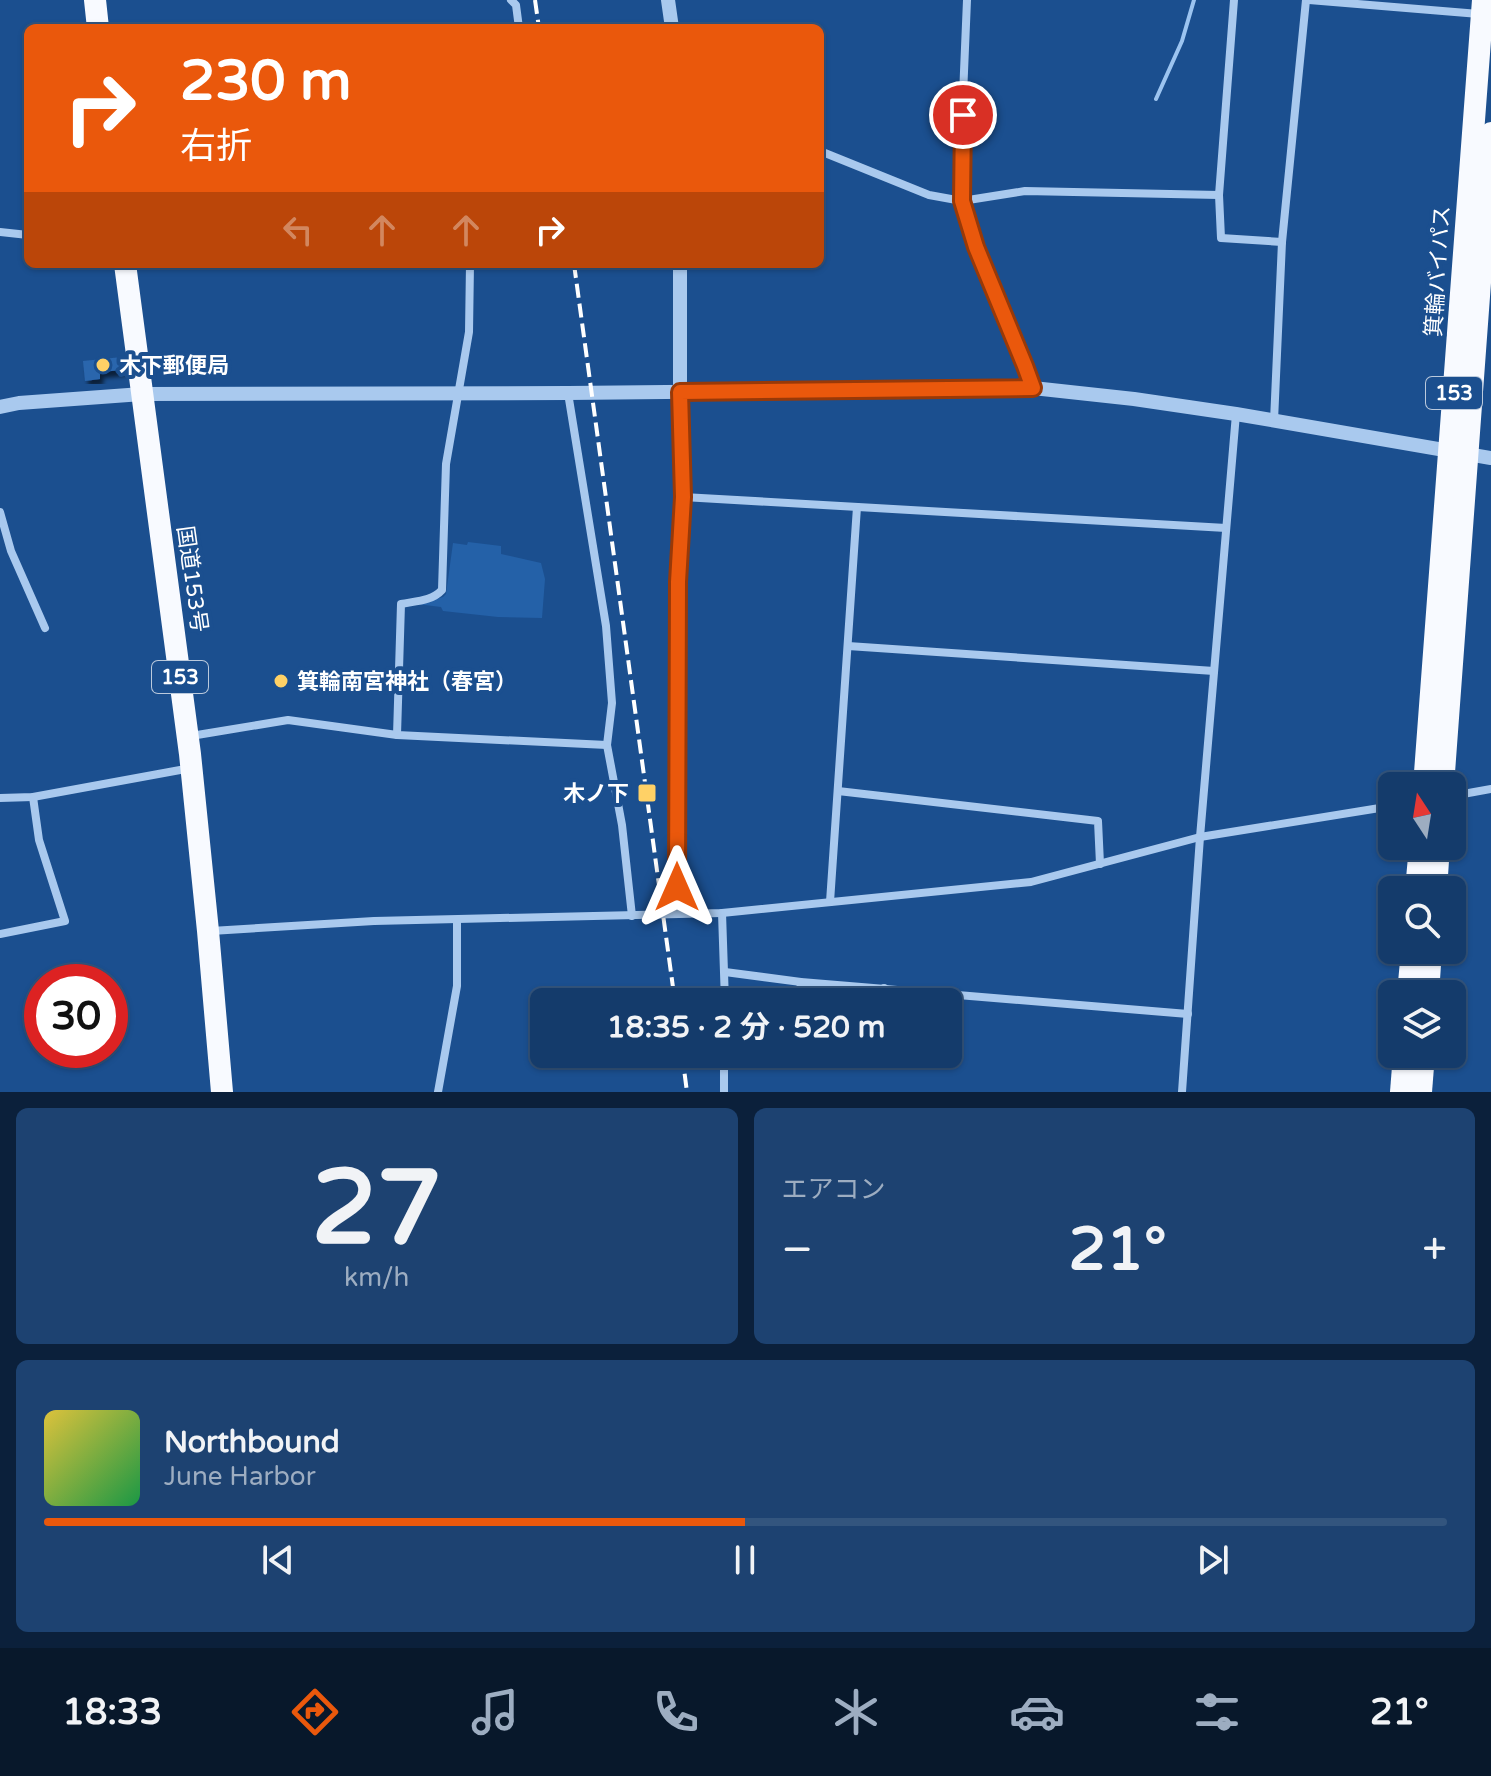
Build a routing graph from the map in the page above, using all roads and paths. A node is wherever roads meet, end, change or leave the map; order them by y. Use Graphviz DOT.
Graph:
graph roads {
  1 [pos="95,0"];
  2 [pos="511,0"];
  3 [pos="668,0"];
  4 [pos="967,0"];
  5 [pos="1234,0"];
  6 [pos="1307,0"];
  7 [pos="1485,10"];
  8 [pos="98,24"];
  9 [pos="518,24"];
  10 [pos="671,24"];
  11 [pos="1491,133"];
  12 [pos="824,153"];
  13 [pos="1219,195"];
  14 [pos="962,201"];
  15 [pos="0,232"];
  16 [pos="24,235"];
  17 [pos="1282,242"];
  18 [pos="126,268"];
  19 [pos="470,268"];
  20 [pos="680,268"];
  21 [pos="1033,388"];
  22 [pos="680,392"];
  23 [pos="459,393"];
  24 [pos="568,393"];
  25 [pos="142,394"];
  26 [pos="0,407"];
  27 [pos="1236,414"];
  28 [pos="1274,421"];
  29 [pos="1459,453"];
  30 [pos="1491,458"];
  31 [pos="683,497"];
  32 [pos="857,507"];
  33 [pos="0,512"];
  34 [pos="1226,528"];
  35 [pos="45,628"];
  36 [pos="848,646"];
  37 [pos="1214,671"];
  38 [pos="397,735"];
  39 [pos="188,736"];
  40 [pos="607,745"];
  41 [pos="191,768"];
  42 [pos="1425,772"];
  43 [pos="1444,772"];
  44 [pos="1491,789"];
  45 [pos="838,791"];
  46 [pos="1466,793"];
  47 [pos="33,797"];
  48 [pos="0,798"];
  49 [pos="1378,808"];
  50 [pos="1200,837"];
  51 [pos="1100,864"];
  52 [pos="830,902"];
  53 [pos="722,913"];
  54 [pos="676,914"];
  55 [pos="632,916"];
  56 [pos="457,920"];
  57 [pos="208,931"];
  58 [pos="0,934"];
  59 [pos="725,972"];
  60 [pos="801,982"];
  61 [pos="725,988"];
  62 [pos="800,988"];
  63 [pos="884,988"];
  64 [pos="962,995"];
  65 [pos="1188,1014"];
  66 [pos="724,1068"];
  67 [pos="1403,1068"];
  68 [pos="1423,1068"];
  69 [pos="222,1092"];
  70 [pos="438,1092"];
  71 [pos="724,1092"];
  72 [pos="1182,1092"];
  73 [pos="1401,1092"];
  74 [pos="1421,1092"];
  1 -- 8 [label="highway"];
  2 -- 9 [label="street"];
  3 -- 10 [label="street"];
  4 -- 14 [label="street"];
  5 -- 13 [label="street"];
  6 -- 7 [label="street"];
  6 -- 17 [label="street"];
  7 -- 29 [label="highway, 箕輪バイパス / 153"];
  11 -- 29 [label="highway, 箕輪バイパス / 153"];
  12 -- 14 [label="street"];
  13 -- 14 [label="street"];
  13 -- 17 [label="street"];
  14 -- 21 [label="street"];
  15 -- 16 [label="street"];
  17 -- 28 [label="street"];
  18 -- 25 [label="highway, 国道153号 / 153"];
  19 -- 23 [label="street"];
  20 -- 22 [label="street"];
  21 -- 22 [label="street"];
  21 -- 27 [label="street"];
  22 -- 24 [label="street"];
  22 -- 31 [label="street"];
  23 -- 24 [label="street"];
  23 -- 25 [label="street"];
  23 -- 38 [label="street"];
  24 -- 40 [label="street"];
  25 -- 26 [label="street"];
  25 -- 39 [label="highway, 国道153号 / 153"];
  27 -- 28 [label="street"];
  27 -- 34 [label="street"];
  28 -- 29 [label="street"];
  29 -- 30 [label="street"];
  29 -- 42 [label="highway, 箕輪バイパス / 153"];
  29 -- 43 [label="highway, 箕輪バイパス / 153"];
  31 -- 32 [label="street"];
  31 -- 54 [label="street"];
  32 -- 34 [label="street"];
  32 -- 36 [label="street"];
  33 -- 35 [label="street"];
  34 -- 37 [label="street"];
  36 -- 37 [label="street"];
  36 -- 45 [label="street"];
  37 -- 50 [label="street"];
  38 -- 39 [label="street"];
  38 -- 40 [label="street"];
  39 -- 41 [label="highway, 国道153号 / 153"];
  40 -- 55 [label="street"];
  41 -- 47 [label="street"];
  41 -- 57 [label="highway, 国道153号 / 153"];
  44 -- 46 [label="street"];
  45 -- 51 [label="street"];
  45 -- 52 [label="street"];
  47 -- 48 [label="street"];
  47 -- 58 [label="street"];
  49 -- 50 [label="street"];
  50 -- 51 [label="street"];
  50 -- 65 [label="street"];
  51 -- 52 [label="street"];
  52 -- 53 [label="street"];
  53 -- 54 [label="street"];
  53 -- 59 [label="street"];
  54 -- 55 [label="street"];
  55 -- 56 [label="street"];
  56 -- 57 [label="street"];
  56 -- 70 [label="street"];
  57 -- 69 [label="highway, 国道153号 / 153"];
  59 -- 60 [label="street"];
  59 -- 61 [label="street"];
  60 -- 62 [label="street"];
  60 -- 63 [label="street"];
  64 -- 65 [label="street"];
  65 -- 72 [label="street"];
  66 -- 71 [label="street"];
  67 -- 73 [label="highway"];
  68 -- 74 [label="highway"];
}
